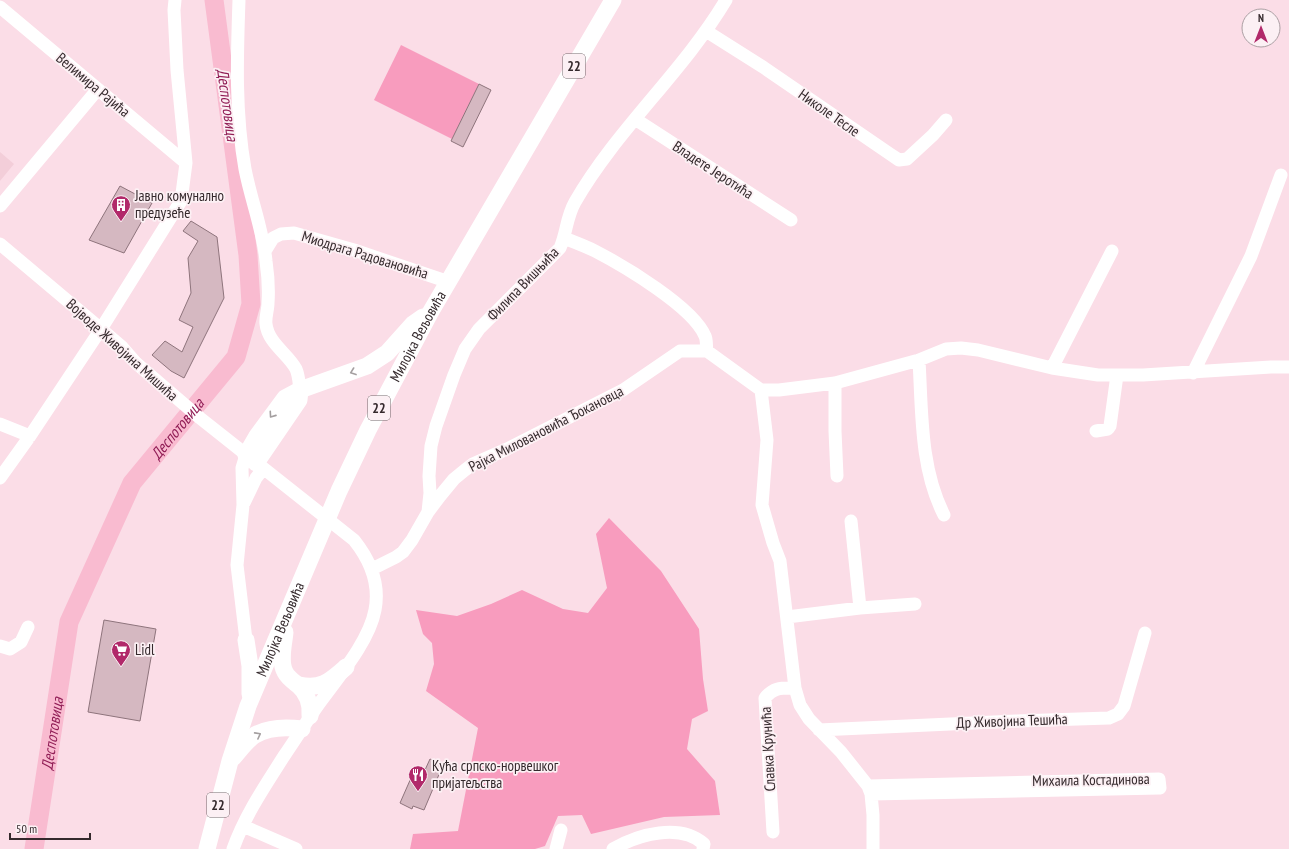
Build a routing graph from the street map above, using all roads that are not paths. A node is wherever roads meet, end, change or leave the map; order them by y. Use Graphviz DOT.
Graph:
graph roads {
  1 [pos="175,0"];
  2 [pos="239,0"];
  3 [pos="613,0"];
  4 [pos="726,0"];
  5 [pos="0,7"];
  6 [pos="706,32"];
  7 [pos="98,89"];
  8 [pos="635,119"];
  9 [pos="946,120"];
  10 [pos="186,163"];
  11 [pos="1281,175"];
  12 [pos="0,206"];
  13 [pos="790,220"];
  14 [pos="564,238"];
  15 [pos="0,244"];
  16 [pos="265,251"];
  17 [pos="1112,251"];
  18 [pos="448,282"];
  19 [pos="430,313"];
  20 [pos="101,329"];
  21 [pos="707,351"];
  22 [pos="918,360"];
  23 [pos="1289,367"];
  24 [pos="1052,368"];
  25 [pos="1193,373"];
  26 [pos="1117,375"];
  27 [pos="835,383"];
  28 [pos="300,390"];
  29 [pos="761,390"];
  30 [pos="0,424"];
  31 [pos="1096,431"];
  32 [pos="30,436"];
  33 [pos="255,462"];
  34 [pos="837,476"];
  35 [pos="0,478"];
  36 [pos="244,505"];
  37 [pos="428,512"];
  38 [pos="944,515"];
  39 [pos="851,521"];
  40 [pos="372,569"];
  41 [pos="915,604"];
  42 [pos="860,608"];
  43 [pos="289,609"];
  44 [pos="787,616"];
  45 [pos="28,627"];
  46 [pos="1145,633"];
  47 [pos="246,640"];
  48 [pos="0,646"];
  49 [pos="346,667"];
  50 [pos="299,686"];
  51 [pos="794,688"];
  52 [pos="248,706"];
  53 [pos="306,723"];
  54 [pos="819,730"];
  55 [pos="230,761"];
  56 [pos="870,790"];
  57 [pos="243,826"];
  58 [pos="561,830"];
  59 [pos="773,832"];
  60 [pos="703,847"];
  61 [pos="207,849"];
  62 [pos="233,849"];
  63 [pos="296,849"];
  64 [pos="556,849"];
  65 [pos="613,849"];
  66 [pos="872,849"];
  1 -- 10 [label="street"];
  2 -- 16 [label="street"];
  3 -- 18 [label="main road, Милојка Вељовића / 22"];
  4 -- 6 [label="street, Филипа Вишњића"];
  5 -- 7 [label="street, Велимира Рајића"];
  6 -- 8 [label="street, Филипа Вишњића"];
  6 -- 9 [label="street, Николе Тесле"];
  7 -- 10 [label="street, Велимира Рајића"];
  7 -- 12 [label="street"];
  8 -- 13 [label="street, Владете Јеротића"];
  8 -- 14 [label="street, Филипа Вишњића"];
  10 -- 20 [label="street"];
  11 -- 25 [label="street"];
  14 -- 21 [label="street"];
  14 -- 37 [label="street, Филипа Вишњића"];
  15 -- 20 [label="street, Војводе Живојина Мишића"];
  16 -- 18 [label="street, Миодрага Радовановића"];
  16 -- 28 [label="street"];
  17 -- 24 [label="street"];
  18 -- 19 [label="main road, Милојка Вељовића / 22"];
  19 -- 28 [label="main road, one-way"];
  19 -- 43 [label="main road, Милојка Вељовића / 22"];
  20 -- 32 [label="street"];
  20 -- 33 [label="street, Војводе Живојина Мишића"];
  21 -- 29 [label="street"];
  21 -- 37 [label="street, Рајка Миловановића Ђокановца"];
  22 -- 24 [label="street"];
  22 -- 27 [label="street"];
  22 -- 38 [label="street"];
  23 -- 25 [label="street"];
  24 -- 26 [label="street"];
  25 -- 26 [label="street"];
  26 -- 31 [label="street"];
  27 -- 29 [label="street"];
  27 -- 34 [label="street"];
  28 -- 33 [label="main road"];
  29 -- 44 [label="street"];
  30 -- 32 [label="street"];
  32 -- 35 [label="street"];
  33 -- 36 [label="street"];
  33 -- 36 [label="street"];
  33 -- 40 [label="street, Војводе Живојина Мишића"];
  36 -- 47 [label="street"];
  37 -- 40 [label="street, Рајка Миловановића Ђокановца"];
  39 -- 42 [label="street"];
  40 -- 49 [label="street, Војводе Живојина Мишића"];
  41 -- 42 [label="street"];
  42 -- 44 [label="street"];
  43 -- 50 [label="main road"];
  43 -- 52 [label="main road, Милојка Вељовића / 22"];
  44 -- 51 [label="street"];
  45 -- 48 [label="street"];
  46 -- 54 [label="street, Др Живојина Тешића"];
  47 -- 52 [label="main road"];
  49 -- 50 [label="main road"];
  49 -- 53 [label="street, Војводе Живојина Мишића"];
  50 -- 53 [label="main road"];
  51 -- 54 [label="street"];
  51 -- 59 [label="street, Славка Крунића"];
  52 -- 55 [label="main road, Милојка Вељовића / 22"];
  55 -- 53 [label="main road, one-way"];
  53 -- 57 [label="street, Војводе Живојина Мишића"];
  54 -- 56 [label="street"];
  55 -- 61 [label="main road, Милојка Вељовића / 22"];
  56 -- 56 [label="street, Михаила Костадинова"];
  56 -- 66 [label="street"];
  57 -- 62 [label="street, Војводе Живојина Мишића"];
  57 -- 63 [label="street"];
  58 -- 64 [label="street"];
  60 -- 65 [label="street"];
}
